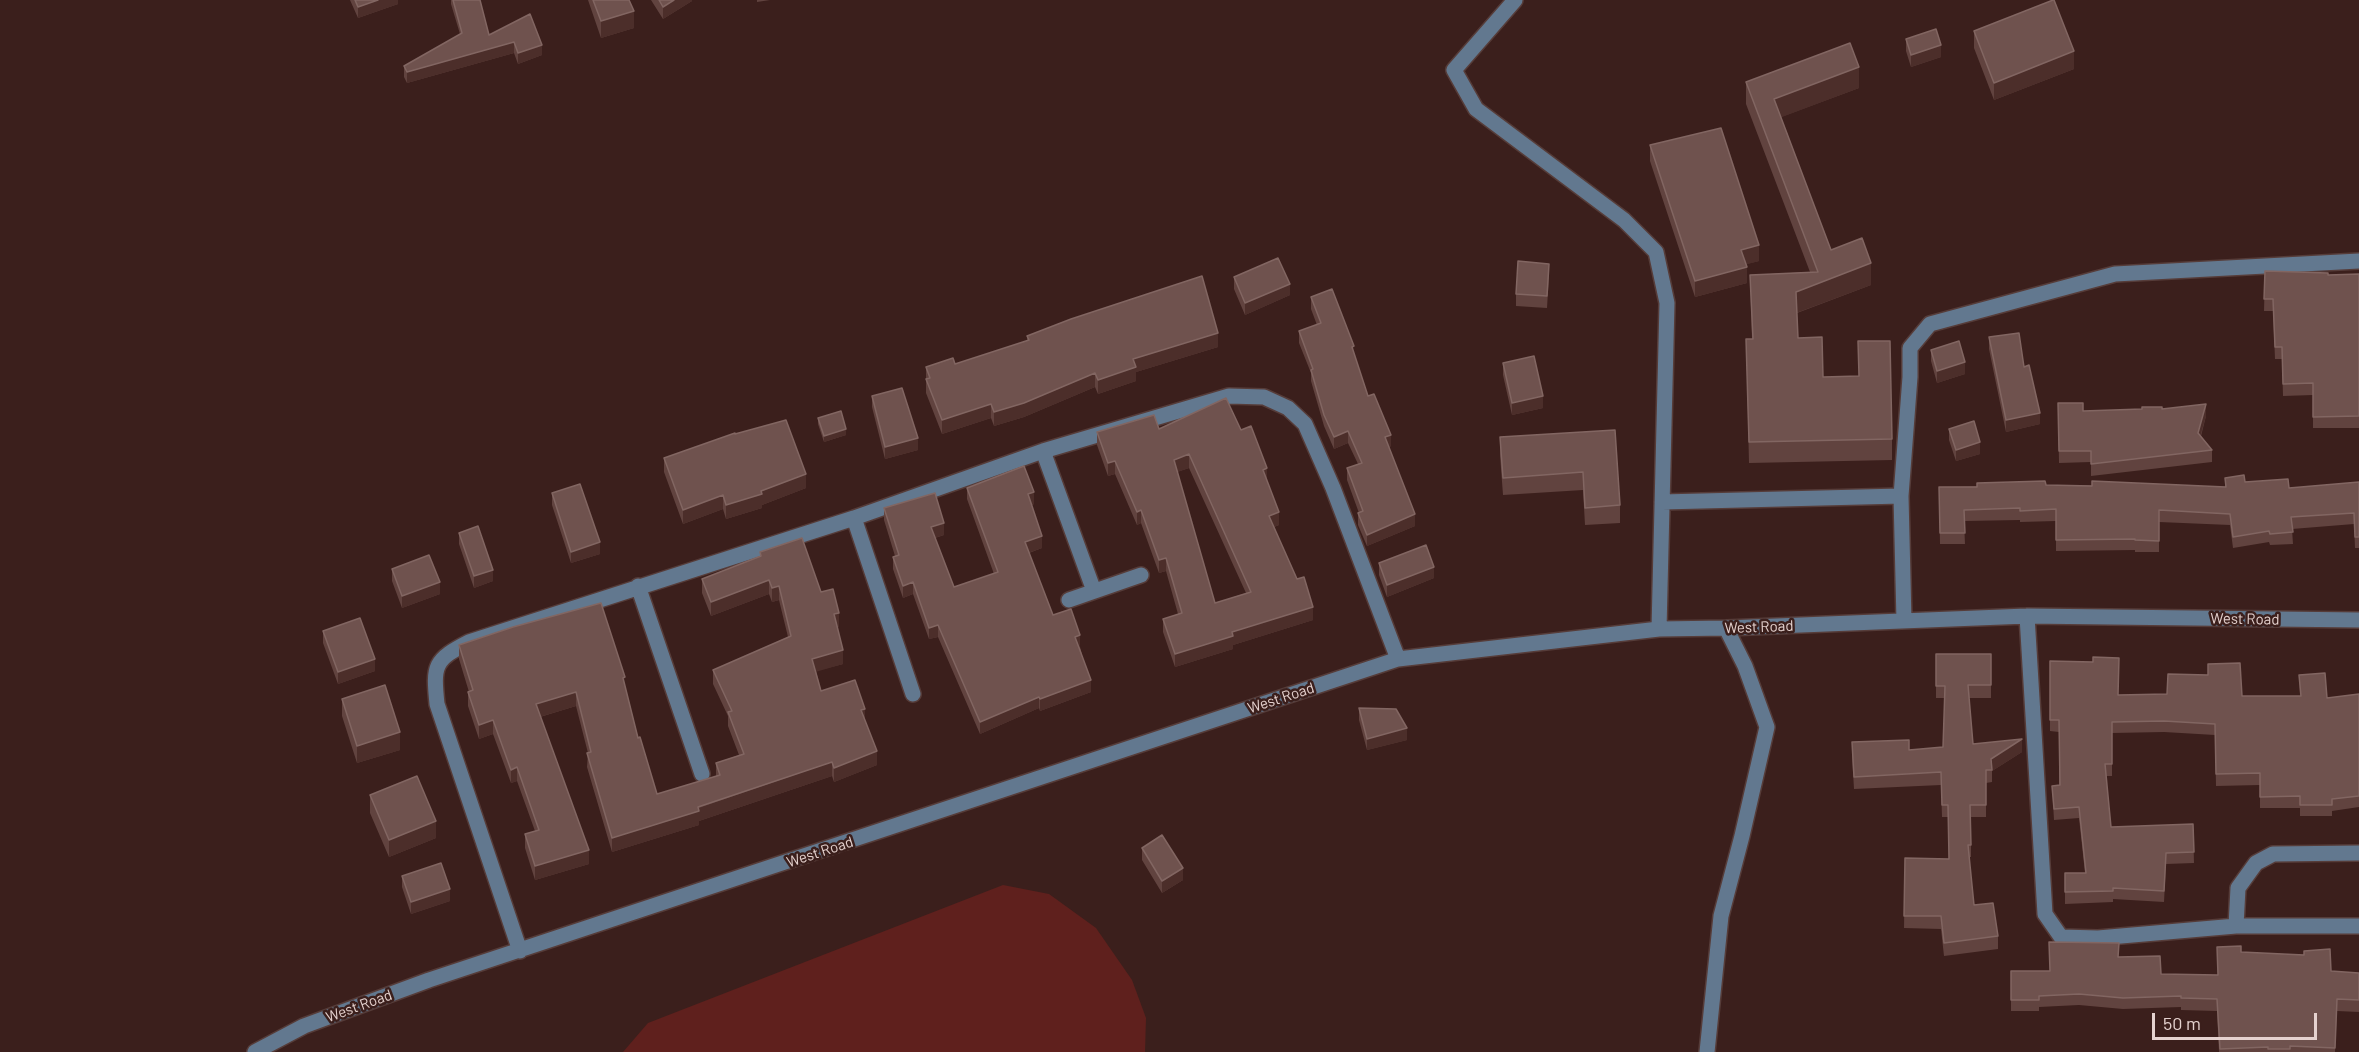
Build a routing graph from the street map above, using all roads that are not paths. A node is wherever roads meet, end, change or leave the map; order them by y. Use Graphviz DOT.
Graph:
graph roads {
  1 [pos="1515,0"];
  2 [pos="2359,261"];
  3 [pos="1043,451"];
  4 [pos="1901,496"];
  5 [pos="1662,502"];
  6 [pos="854,518"];
  7 [pos="1141,575"];
  8 [pos="638,586"];
  9 [pos="1094,591"];
  10 [pos="1069,600"];
  11 [pos="2027,616"];
  12 [pos="2359,620"];
  13 [pos="1904,621"];
  14 [pos="1659,628"];
  15 [pos="1726,628"];
  16 [pos="1398,659"];
  17 [pos="913,694"];
  18 [pos="702,774"];
  19 [pos="2359,854"];
  20 [pos="2236,926"];
  21 [pos="2359,926"];
  22 [pos="520,951"];
  23 [pos="255,1052"];
  24 [pos="1707,1052"];
  1 -- 5 [label="street"];
  2 -- 4 [label="street"];
  3 -- 6 [label="street"];
  3 -- 9 [label="street"];
  3 -- 16 [label="street"];
  4 -- 5 [label="street"];
  4 -- 13 [label="street"];
  5 -- 14 [label="street"];
  6 -- 8 [label="street"];
  6 -- 17 [label="street"];
  7 -- 9 [label="street"];
  8 -- 18 [label="street"];
  8 -- 22 [label="street"];
  9 -- 10 [label="street"];
  11 -- 12 [label="street, West Road"];
  11 -- 13 [label="street, West Road"];
  11 -- 20 [label="street"];
  13 -- 15 [label="street, West Road"];
  14 -- 15 [label="street, West Road"];
  14 -- 16 [label="street, West Road"];
  15 -- 24 [label="street"];
  16 -- 22 [label="street, West Road"];
  19 -- 20 [label="street"];
  20 -- 21 [label="street"];
  22 -- 23 [label="street, West Road"];
}
